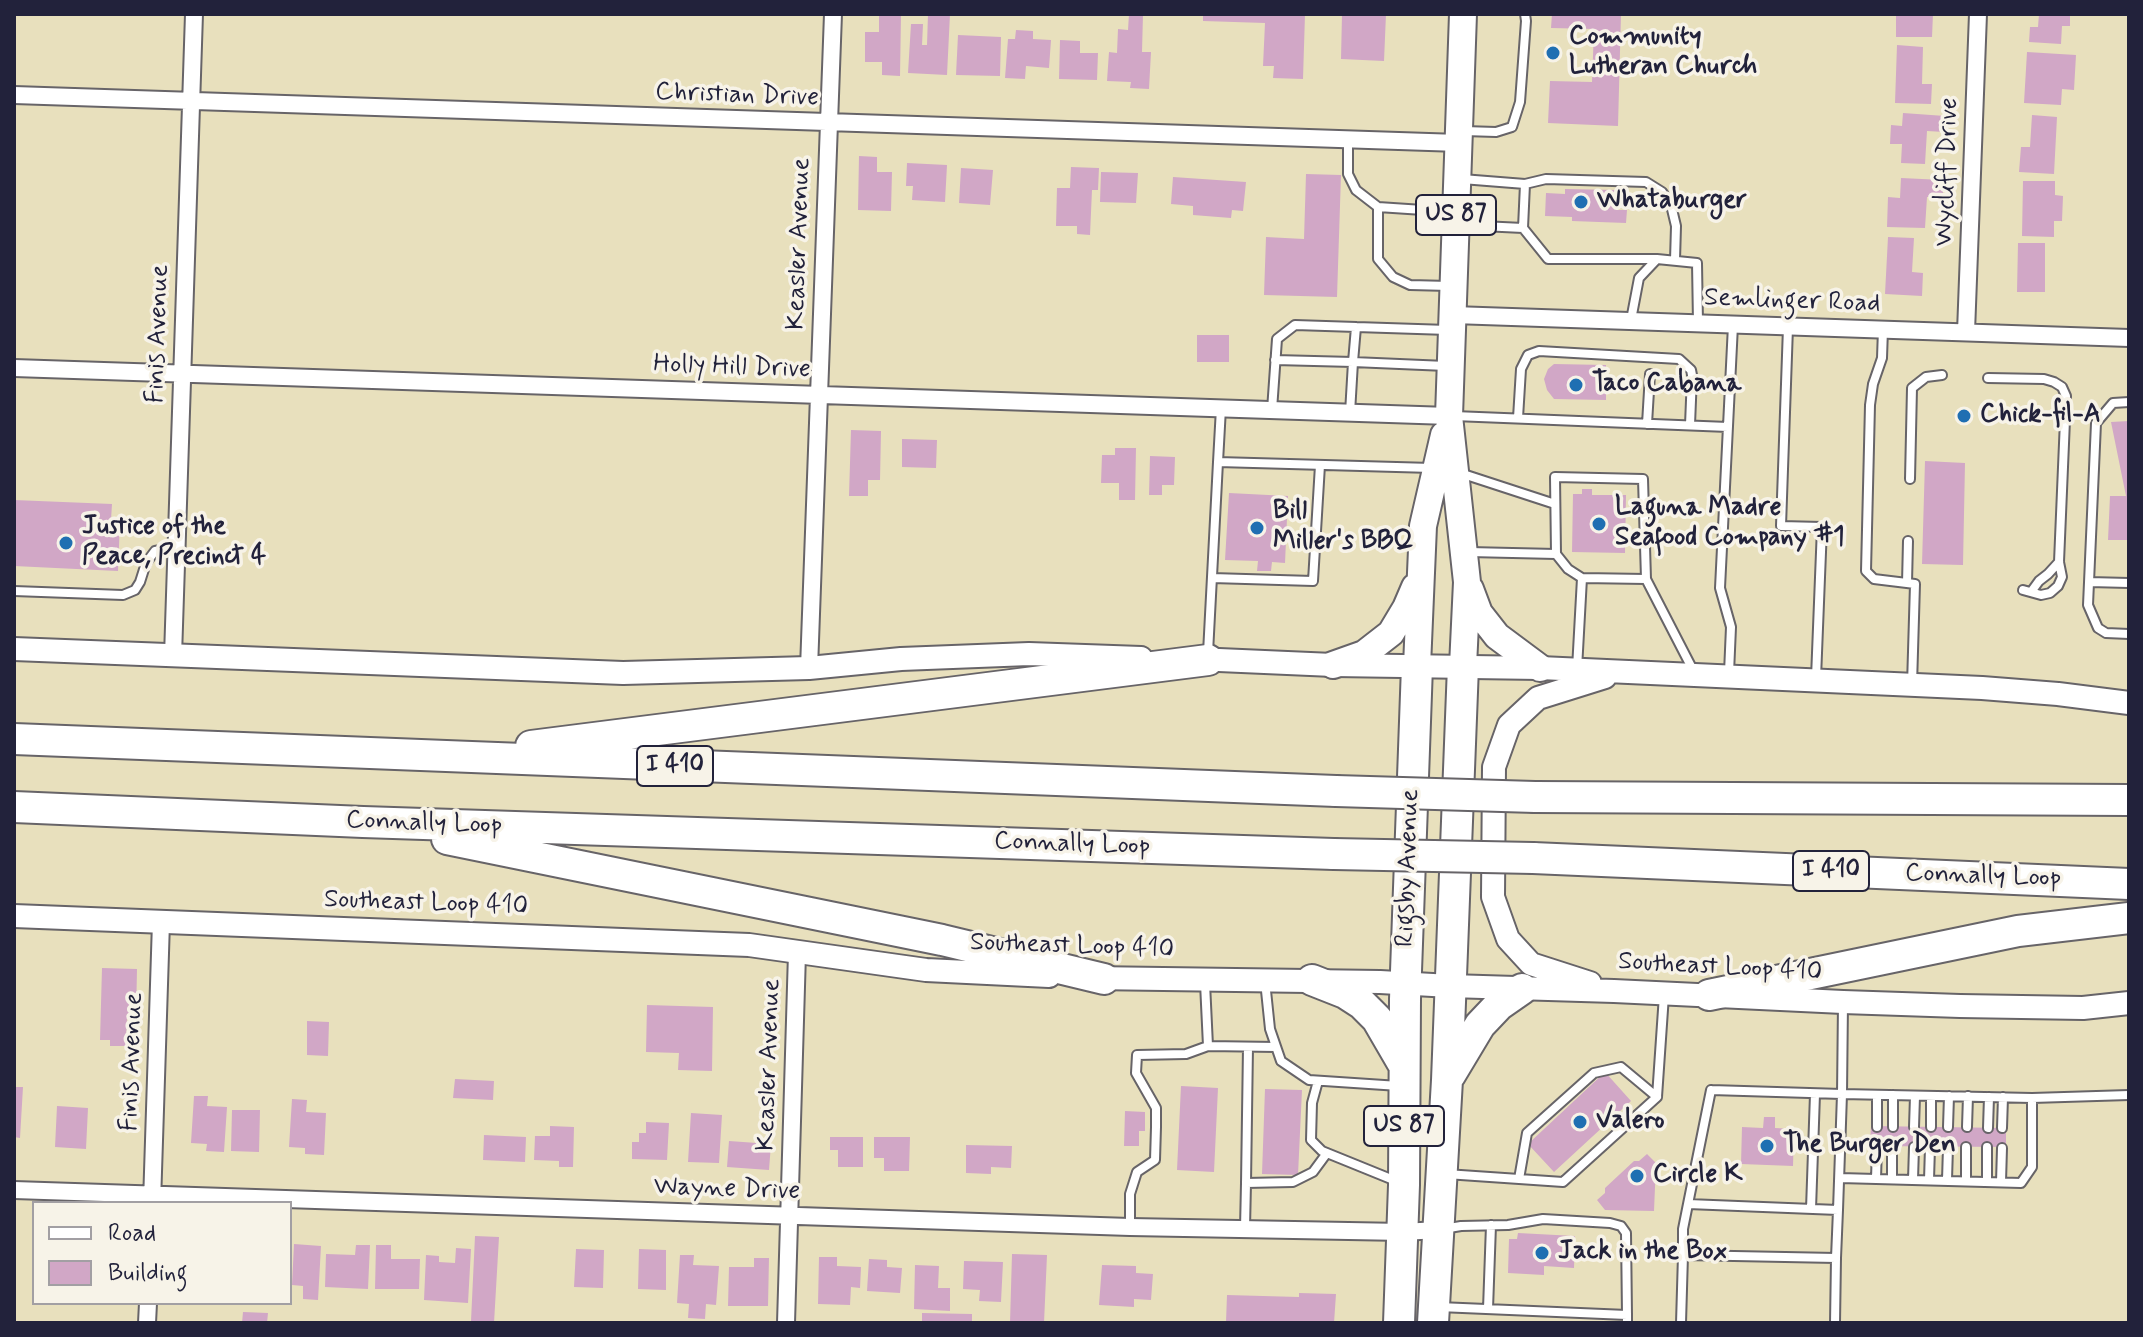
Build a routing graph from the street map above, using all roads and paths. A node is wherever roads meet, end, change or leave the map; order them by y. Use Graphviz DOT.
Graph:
graph roads {
  1 [pos="194,14"];
  2 [pos="833,14"];
  3 [pos="1463,14"];
  4 [pos="1525,14"];
  5 [pos="1978,14"];
  6 [pos="14,95"];
  7 [pos="191,101"];
  8 [pos="829,123"];
  9 [pos="1459,137"];
  10 [pos="1348,139"];
  11 [pos="1457,179"];
  12 [pos="1525,184"];
  13 [pos="1378,207"];
  14 [pos="1456,219"];
  15 [pos="1523,228"];
  16 [pos="1657,259"];
  17 [pos="1675,260"];
  18 [pos="1454,287"];
  19 [pos="1631,320"];
  20 [pos="1452,322"];
  21 [pos="1698,323"];
  22 [pos="1733,324"];
  23 [pos="1788,326"];
  24 [pos="1356,327"];
  25 [pos="1883,329"];
  26 [pos="1966,332"];
  27 [pos="2129,338"];
  28 [pos="1275,360"];
  29 [pos="1353,362"];
  30 [pos="1451,366"];
  31 [pos="14,368"];
  32 [pos="182,374"];
  33 [pos="1650,374"];
  34 [pos="1942,375"];
  35 [pos="1988,378"];
  36 [pos="819,395"];
  37 [pos="2129,402"];
  38 [pos="1221,408"];
  39 [pos="1272,410"];
  40 [pos="1350,413"];
  41 [pos="1449,416"];
  42 [pos="1518,418"];
  43 [pos="1647,424"];
  44 [pos="1690,425"];
  45 [pos="1728,427"];
  46 [pos="1218,462"];
  47 [pos="1320,465"];
  48 [pos="1446,470"];
  49 [pos="1910,479"];
  50 [pos="1555,504"];
  51 [pos="1908,541"];
  52 [pos="177,547"];
  53 [pos="1464,552"];
  54 [pos="1556,554"];
  55 [pos="2059,562"];
  56 [pos="1421,572"];
  57 [pos="1212,578"];
  58 [pos="1582,578"];
  59 [pos="1646,579"];
  60 [pos="1467,582"];
  61 [pos="2089,582"];
  62 [pos="1907,583"];
  63 [pos="2129,583"];
  64 [pos="14,591"];
  65 [pos="2129,634"];
  66 [pos="14,649"];
  67 [pos="173,656"];
  68 [pos="1208,660"];
  69 [pos="1333,665"];
  70 [pos="1417,666"];
  71 [pos="1463,666"];
  72 [pos="809,668"];
  73 [pos="1540,668"];
  74 [pos="1577,670"];
  75 [pos="1621,672"];
  76 [pos="1696,676"];
  77 [pos="1729,677"];
  78 [pos="1816,682"];
  79 [pos="1912,686"];
  80 [pos="2129,703"];
  81 [pos="14,739"];
  82 [pos="442,757"];
  83 [pos="2129,800"];
  84 [pos="14,807"];
  85 [pos="363,822"];
  86 [pos="2129,884"];
  87 [pos="14,916"];
  88 [pos="2129,918"];
  89 [pos="161,922"];
  90 [pos="797,953"];
  91 [pos="1104,979"];
  92 [pos="1205,980"];
  93 [pos="1265,980"];
  94 [pos="1312,980"];
  95 [pos="1405,983"];
  96 [pos="1450,986"];
  97 [pos="1522,989"];
  98 [pos="1614,991"];
  99 [pos="1664,994"];
  100 [pos="1709,995"];
  101 [pos="1843,1002"];
  102 [pos="2129,1003"];
  103 [pos="1208,1046"];
  104 [pos="1248,1047"];
  105 [pos="1276,1047"];
  106 [pos="1403,1074"];
  107 [pos="1447,1080"];
  108 [pos="1318,1081"];
  109 [pos="1815,1094"];
  110 [pos="1842,1094"];
  111 [pos="1877,1095"];
  112 [pos="1893,1095"];
  113 [pos="2129,1095"];
  114 [pos="1915,1096"];
  115 [pos="1931,1096"];
  116 [pos="1949,1096"];
  117 [pos="1968,1096"];
  118 [pos="1657,1097"];
  119 [pos="1989,1097"];
  120 [pos="2003,1097"];
  121 [pos="2032,1098"];
  122 [pos="1877,1127"];
  123 [pos="1893,1127"];
  124 [pos="1914,1127"];
  125 [pos="1931,1127"];
  126 [pos="1948,1127"];
  127 [pos="1967,1127"];
  128 [pos="1988,1128"];
  129 [pos="2002,1128"];
  130 [pos="1877,1146"];
  131 [pos="1892,1147"];
  132 [pos="1914,1147"];
  133 [pos="1930,1147"];
  134 [pos="1948,1147"];
  135 [pos="1966,1147"];
  136 [pos="1987,1147"];
  137 [pos="2002,1148"];
  138 [pos="1327,1153"];
  139 [pos="1840,1178"];
  140 [pos="1519,1179"];
  141 [pos="1876,1179"];
  142 [pos="1892,1179"];
  143 [pos="1913,1180"];
  144 [pos="1929,1180"];
  145 [pos="1947,1180"];
  146 [pos="1966,1181"];
  147 [pos="1987,1182"];
  148 [pos="2001,1182"];
  149 [pos="1246,1183"];
  150 [pos="1426,1184"];
  151 [pos="14,1190"];
  152 [pos="152,1199"];
  153 [pos="227,1201"];
  154 [pos="292,1203"];
  155 [pos="1688,1204"];
  156 [pos="1811,1209"];
  157 [pos="1838,1210"];
  158 [pos="789,1216"];
  159 [pos="1491,1225"];
  160 [pos="1130,1227"];
  161 [pos="1245,1228"];
  162 [pos="1438,1230"];
  163 [pos="1403,1232"];
  164 [pos="1683,1255"];
  165 [pos="1836,1258"];
  166 [pos="1488,1309"];
  167 [pos="1434,1315"];
  168 [pos="1627,1319"];
  169 [pos="786,1323"];
  170 [pos="1399,1323"];
  171 [pos="1681,1323"];
  172 [pos="1835,1323"];
  1 -- 7 [label="street, Finis Avenue"];
  2 -- 8 [label="street, Keasler Avenue"];
  3 -- 9 [label="main road, Rigsby Avenue / US 87"];
  4 -- 9 [label="lane"];
  5 -- 26 [label="street, Wycliff Drive"];
  6 -- 7 [label="street, Christian Drive"];
  7 -- 8 [label="street, Christian Drive"];
  7 -- 32 [label="street, Finis Avenue"];
  8 -- 10 [label="street, Christian Drive"];
  8 -- 36 [label="street, Keasler Avenue"];
  9 -- 10 [label="street, Christian Drive"];
  9 -- 11 [label="main road, Rigsby Avenue / US 87"];
  10 -- 13 [label="lane"];
  11 -- 12 [label="lane"];
  11 -- 14 [label="main road, Rigsby Avenue / US 87"];
  12 -- 15 [label="lane"];
  12 -- 17 [label="lane"];
  13 -- 14 [label="lane"];
  13 -- 18 [label="lane"];
  14 -- 15 [label="lane"];
  14 -- 18 [label="main road, Rigsby Avenue / US 87"];
  15 -- 16 [label="lane"];
  16 -- 17 [label="lane"];
  16 -- 19 [label="lane"];
  17 -- 21 [label="lane"];
  18 -- 20 [label="main road, Rigsby Avenue / US 87"];
  19 -- 20 [label="street, Semlinger Road"];
  19 -- 21 [label="street, Semlinger Road"];
  20 -- 24 [label="lane"];
  20 -- 30 [label="main road, Rigsby Avenue / US 87"];
  21 -- 22 [label="street, Semlinger Road"];
  22 -- 23 [label="street, Semlinger Road"];
  22 -- 45 [label="lane"];
  23 -- 25 [label="street, Semlinger Road"];
  23 -- 78 [label="lane"];
  24 -- 28 [label="lane"];
  24 -- 29 [label="lane"];
  25 -- 26 [label="street, Semlinger Road"];
  25 -- 62 [label="lane"];
  26 -- 27 [label="street, Semlinger Road"];
  28 -- 29 [label="lane"];
  28 -- 39 [label="lane"];
  29 -- 30 [label="lane"];
  29 -- 40 [label="lane"];
  30 -- 41 [label="main road, Rigsby Avenue / US 87"];
  31 -- 32 [label="street, Holly Hill Drive"];
  32 -- 36 [label="street, Holly Hill Drive"];
  32 -- 52 [label="street, Finis Avenue"];
  33 -- 43 [label="lane"];
  34 -- 49 [label="lane"];
  35 -- 55 [label="lane"];
  36 -- 38 [label="street, Holly Hill Drive"];
  36 -- 72 [label="street, Keasler Avenue"];
  37 -- 61 [label="lane"];
  38 -- 39 [label="street, Holly Hill Drive"];
  38 -- 46 [label="lane"];
  39 -- 40 [label="street, Holly Hill Drive"];
  40 -- 41 [label="street, Holly Hill Drive"];
  41 -- 42 [label="lane"];
  41 -- 48 [label="main road, Rigsby Avenue / US 87"];
  42 -- 43 [label="lane"];
  42 -- 44 [label="lane"];
  43 -- 44 [label="lane"];
  44 -- 45 [label="lane"];
  45 -- 77 [label="lane"];
  46 -- 47 [label="lane"];
  46 -- 57 [label="lane"];
  47 -- 48 [label="lane"];
  47 -- 57 [label="lane"];
  48 -- 50 [label="lane"];
  48 -- 53 [label="main road, Rigsby Avenue / US 87"];
  48 -- 56 [label="main road, Rigsby Avenue / US 87"];
  50 -- 54 [label="lane"];
  50 -- 59 [label="lane"];
  51 -- 62 [label="lane"];
  52 -- 64 [label="lane"];
  52 -- 67 [label="street, Finis Avenue"];
  53 -- 54 [label="lane"];
  53 -- 60 [label="main road, Rigsby Avenue / US 87"];
  54 -- 58 [label="lane"];
  55 -- 55 [label="lane"];
  56 -- 69 [label="main road"];
  56 -- 70 [label="main road, Rigsby Avenue / US 87"];
  57 -- 68 [label="lane"];
  58 -- 59 [label="lane"];
  58 -- 74 [label="lane"];
  59 -- 76 [label="lane"];
  60 -- 71 [label="main road, Rigsby Avenue / US 87"];
  60 -- 73 [label="main road"];
  61 -- 63 [label="lane"];
  61 -- 65 [label="lane"];
  62 -- 79 [label="lane"];
  66 -- 67 [label="main road"];
  67 -- 72 [label="main road"];
  68 -- 69 [label="main road"];
  68 -- 72 [label="main road"];
  68 -- 82 [label="highway"];
  69 -- 70 [label="main road"];
  70 -- 71 [label="main road"];
  70 -- 95 [label="highway, Rigsby Avenue / US 87"];
  71 -- 73 [label="main road"];
  71 -- 96 [label="highway, Rigsby Avenue / US 87"];
  73 -- 74 [label="main road"];
  74 -- 75 [label="main road"];
  75 -- 76 [label="main road"];
  75 -- 98 [label="main road"];
  76 -- 77 [label="main road"];
  77 -- 78 [label="main road"];
  78 -- 79 [label="main road"];
  79 -- 80 [label="main road"];
  81 -- 82 [label="highway, I 410"];
  82 -- 83 [label="highway, I 410, bridge"];
  84 -- 85 [label="highway, Connally Loop / I 410"];
  85 -- 86 [label="highway, Connally Loop / I 410, bridge"];
  85 -- 91 [label="highway"];
  87 -- 89 [label="main road, Southeast Loop 410"];
  88 -- 100 [label="highway"];
  89 -- 90 [label="main road, Southeast Loop 410"];
  89 -- 152 [label="street, Finis Avenue"];
  90 -- 91 [label="main road, Southeast Loop 410"];
  90 -- 158 [label="street, Keasler Avenue"];
  91 -- 92 [label="main road, Southeast Loop 410"];
  92 -- 93 [label="main road, Southeast Loop 410"];
  92 -- 103 [label="lane"];
  93 -- 94 [label="main road, Southeast Loop 410"];
  93 -- 105 [label="lane"];
  94 -- 95 [label="main road, Southeast Loop 410"];
  94 -- 106 [label="highway"];
  95 -- 96 [label="main road, Southeast Loop 410"];
  95 -- 106 [label="highway, Rigsby Avenue / US 87"];
  96 -- 97 [label="main road, Southeast Loop 410"];
  96 -- 107 [label="highway, Rigsby Avenue / US 87"];
  97 -- 98 [label="main road, Southeast Loop 410"];
  97 -- 107 [label="highway"];
  98 -- 99 [label="main road, Southeast Loop 410"];
  99 -- 100 [label="main road, Southeast Loop 410"];
  99 -- 118 [label="lane"];
  100 -- 101 [label="main road, Southeast Loop 410"];
  101 -- 102 [label="main road, Southeast Loop 410"];
  101 -- 110 [label="lane"];
  103 -- 104 [label="lane"];
  103 -- 160 [label="lane"];
  104 -- 105 [label="lane"];
  104 -- 149 [label="lane"];
  105 -- 108 [label="lane"];
  106 -- 108 [label="lane"];
  106 -- 150 [label="highway, Rigsby Avenue / US 87"];
  107 -- 150 [label="highway, Rigsby Avenue / US 87"];
  108 -- 138 [label="lane"];
  109 -- 110 [label="lane"];
  109 -- 155 [label="lane"];
  109 -- 156 [label="lane"];
  110 -- 111 [label="lane"];
  110 -- 139 [label="lane"];
  111 -- 112 [label="lane"];
  111 -- 122 [label="lane"];
  112 -- 114 [label="lane"];
  112 -- 123 [label="lane"];
  113 -- 121 [label="lane"];
  114 -- 115 [label="lane"];
  114 -- 124 [label="lane"];
  115 -- 116 [label="lane"];
  115 -- 125 [label="lane"];
  116 -- 117 [label="lane"];
  116 -- 126 [label="lane"];
  117 -- 119 [label="lane"];
  117 -- 127 [label="lane"];
  118 -- 140 [label="lane"];
  118 -- 140 [label="lane"];
  119 -- 120 [label="lane"];
  119 -- 128 [label="lane"];
  120 -- 121 [label="lane"];
  120 -- 129 [label="lane"];
  121 -- 148 [label="lane"];
  130 -- 141 [label="lane"];
  131 -- 142 [label="lane"];
  132 -- 143 [label="lane"];
  133 -- 144 [label="lane"];
  134 -- 145 [label="lane"];
  135 -- 146 [label="lane"];
  136 -- 147 [label="lane"];
  137 -- 148 [label="lane"];
  138 -- 149 [label="lane"];
  138 -- 150 [label="lane"];
  139 -- 141 [label="lane"];
  139 -- 157 [label="lane"];
  140 -- 150 [label="lane"];
  141 -- 142 [label="lane"];
  142 -- 143 [label="lane"];
  143 -- 144 [label="lane"];
  144 -- 145 [label="lane"];
  145 -- 146 [label="lane"];
  146 -- 147 [label="lane"];
  147 -- 148 [label="lane"];
  149 -- 161 [label="lane"];
  150 -- 162 [label="highway, Rigsby Avenue / US 87"];
  150 -- 163 [label="highway, Rigsby Avenue / US 87"];
  151 -- 152 [label="street, Wayne Drive"];
  152 -- 153 [label="street, Wayne Drive"];
  154 -- 158 [label="street, Wayne Drive"];
  155 -- 156 [label="lane"];
  155 -- 164 [label="lane"];
  156 -- 157 [label="lane"];
  157 -- 165 [label="lane"];
  158 -- 160 [label="street, Wayne Drive"];
  158 -- 169 [label="street, Keasler Avenue"];
  159 -- 162 [label="lane"];
  159 -- 166 [label="lane"];
  159 -- 168 [label="lane"];
  160 -- 161 [label="street, Wayne Drive"];
  161 -- 163 [label="street, Wayne Drive"];
  162 -- 163 [label="street, Wayne Drive"];
  162 -- 167 [label="highway, Rigsby Avenue / US 87"];
  163 -- 170 [label="highway, Rigsby Avenue / US 87"];
  164 -- 165 [label="lane"];
  164 -- 171 [label="lane"];
  165 -- 172 [label="lane"];
  166 -- 167 [label="lane"];
  166 -- 168 [label="lane"];
}
